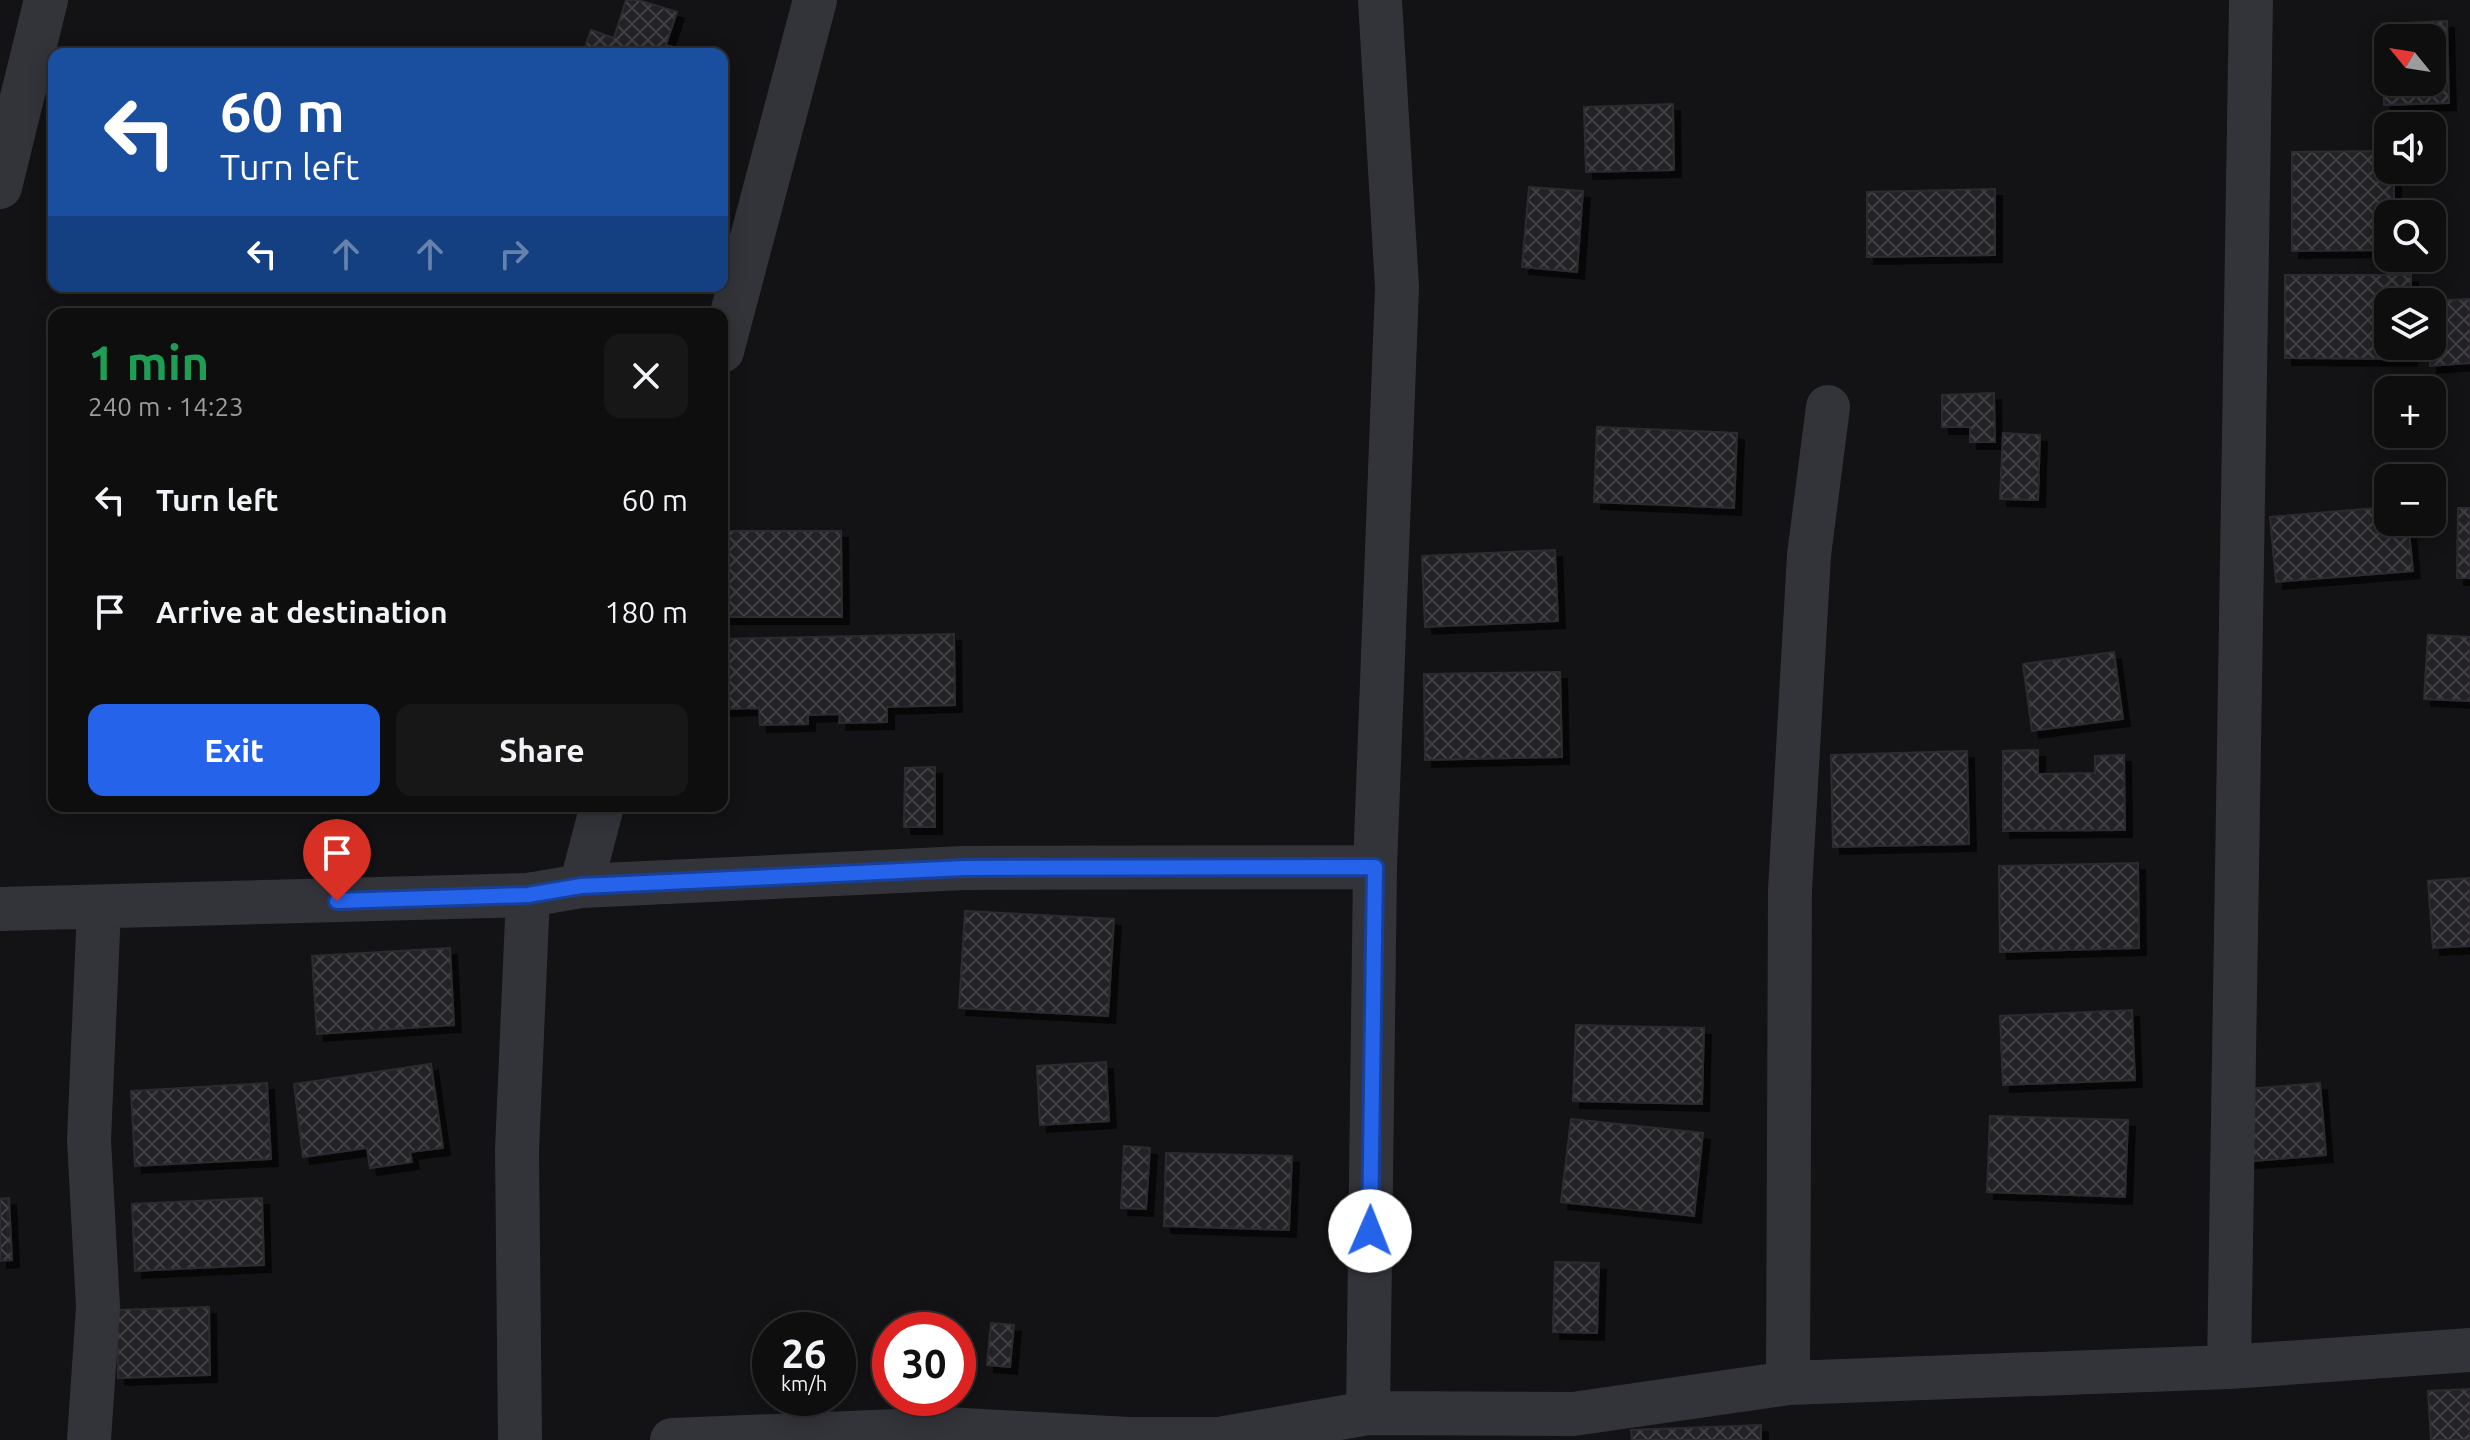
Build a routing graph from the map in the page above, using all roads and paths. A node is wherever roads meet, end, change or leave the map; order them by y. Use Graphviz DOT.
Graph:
graph roads {
  1 [pos="46,0"];
  2 [pos="815,0"];
  3 [pos="1380,0"];
  4 [pos="2251,0"];
  5 [pos="0,187"];
  6 [pos="728,328"];
  7 [pos="1828,407"];
  8 [pos="600,812"];
  9 [pos="1375,867"];
  10 [pos="581,886"];
  11 [pos="528,895"];
  12 [pos="99,908"];
  13 [pos="0,909"];
  14 [pos="2470,1350"];
  15 [pos="2229,1367"];
  16 [pos="1788,1383"];
  17 [pos="1368,1413"];
  18 [pos="1573,1427"];
  19 [pos="89,1440"];
  20 [pos="520,1440"];
  21 [pos="672,1440"];
  22 [pos="1128,1440"];
  1 -- 5 [label="street"];
  2 -- 6 [label="street"];
  3 -- 9 [label="street"];
  4 -- 15 [label="street"];
  7 -- 16 [label="street"];
  8 -- 10 [label="street"];
  9 -- 10 [label="street"];
  9 -- 17 [label="street"];
  10 -- 11 [label="street"];
  11 -- 12 [label="street"];
  11 -- 20 [label="street"];
  12 -- 13 [label="street"];
  12 -- 19 [label="street"];
  14 -- 15 [label="street"];
  15 -- 16 [label="street"];
  16 -- 18 [label="street"];
  17 -- 18 [label="street"];
  17 -- 22 [label="street"];
  21 -- 22 [label="street"];
}
